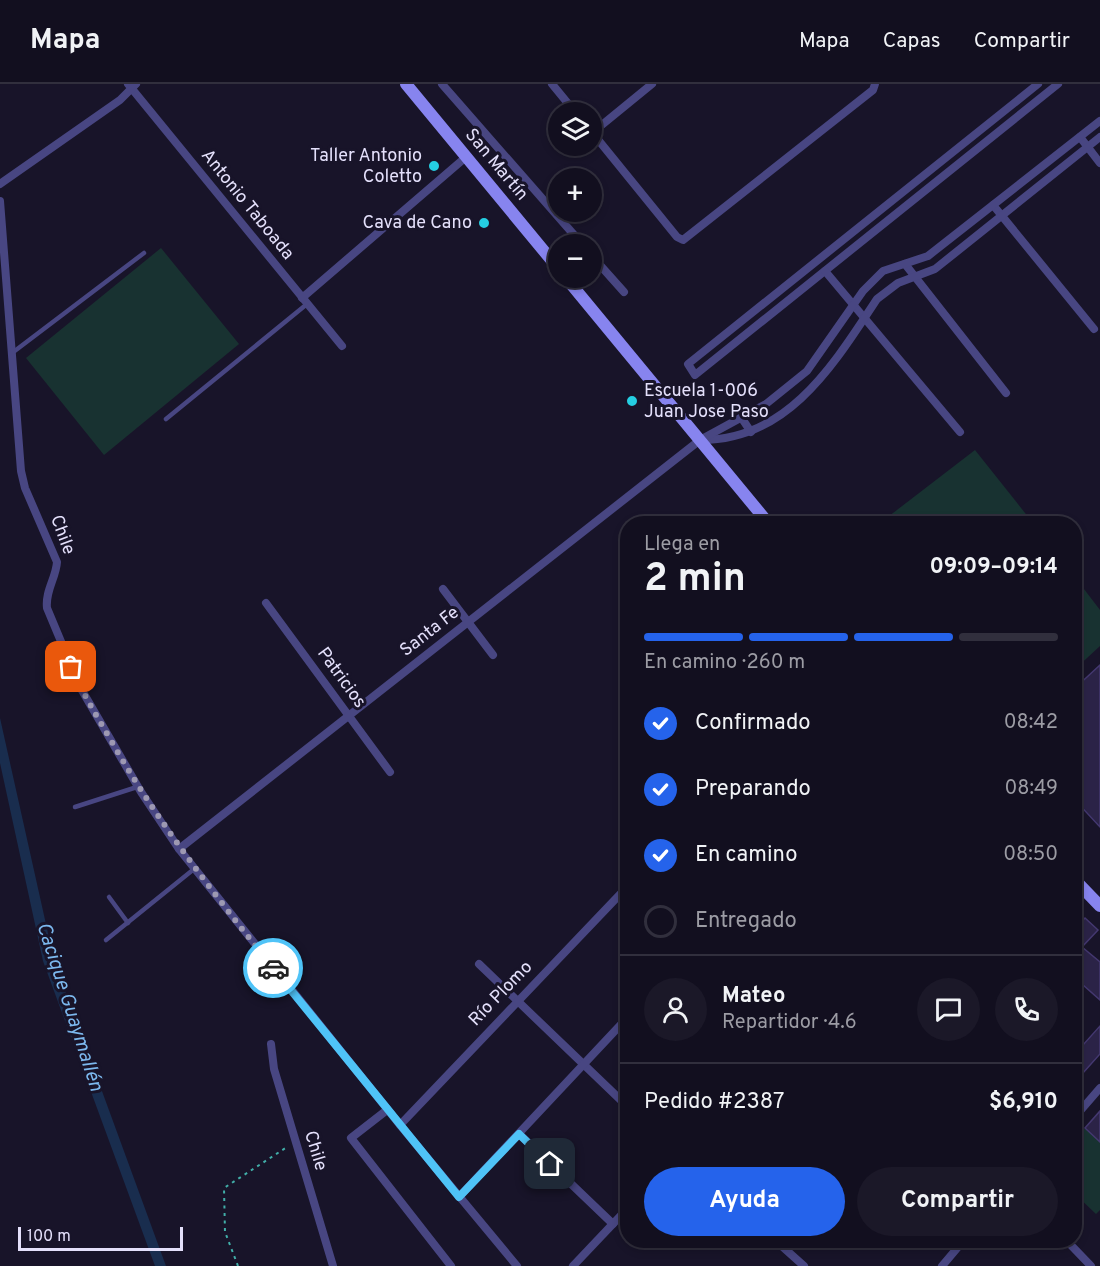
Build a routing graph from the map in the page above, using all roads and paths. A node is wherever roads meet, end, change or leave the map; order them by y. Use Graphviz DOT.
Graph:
graph roads {
  1 [pos="406,84"];
  2 [pos="442,84"];
  3 [pos="552,84"];
  4 [pos="652,84"];
  5 [pos="1038,84"];
  6 [pos="1058,84"];
  7 [pos="132,86"];
  8 [pos="874,87"];
  9 [pos="567,102"];
  10 [pos="1100,121"];
  11 [pos="602,124"];
  12 [pos="1080,137"];
  13 [pos="1100,137"];
  14 [pos="602,144"];
  15 [pos="1087,147"];
  16 [pos="466,157"];
  17 [pos="1100,163"];
  18 [pos="0,184"];
  19 [pos="0,201"];
  20 [pos="993,205"];
  21 [pos="1002,216"];
  22 [pos="573,234"];
  23 [pos="144,254"];
  24 [pos="548,256"];
  25 [pos="905,264"];
  26 [pos="602,267"];
  27 [pos="825,271"];
  28 [pos="915,278"];
  29 [pos="574,288"];
  30 [pos="624,292"];
  31 [pos="305,301"];
  32 [pos="854,306"];
  33 [pos="865,318"];
  34 [pos="1094,329"];
  35 [pos="342,346"];
  36 [pos="12,354"];
  37 [pos="807,371"];
  38 [pos="820,382"];
  39 [pos="1005,393"];
  40 [pos="741,417"];
  41 [pos="166,419"];
  42 [pos="751,432"];
  43 [pos="960,432"];
  44 [pos="700,440"];
  45 [pos="762,516"];
  46 [pos="443,589"];
  47 [pos="266,603"];
  48 [pos="469,622"];
  49 [pos="493,655"];
  50 [pos="349,717"];
  51 [pos="390,772"];
  52 [pos="137,787"];
  53 [pos="75,807"];
  54 [pos="179,849"];
  55 [pos="194,869"];
  56 [pos="1082,887"];
  57 [pos="620,894"];
  58 [pos="109,897"];
  59 [pos="1100,906"];
  60 [pos="128,923"];
  61 [pos="106,940"];
  62 [pos="479,964"];
  63 [pos="516,1001"];
  64 [pos="620,1026"];
  65 [pos="271,1044"];
  66 [pos="584,1065"];
  67 [pos="1100,1088"];
  68 [pos="620,1099"];
  69 [pos="1082,1109"];
  70 [pos="387,1110"];
  71 [pos="400,1125"];
  72 [pos="519,1134"];
  73 [pos="294,1142"];
  74 [pos="459,1197"];
  75 [pos="620,1216"];
  76 [pos="613,1224"];
  77 [pos="784,1248"];
  78 [pos="957,1248"];
  79 [pos="1074,1248"];
  80 [pos="238,1266"];
  81 [pos="333,1266"];
  82 [pos="451,1266"];
  83 [pos="517,1266"];
  84 [pos="573,1266"];
  85 [pos="804,1266"];
  86 [pos="942,1266"];
  87 [pos="1091,1266"];
  1 -- 16 [label="main road, San Martín"];
  2 -- 22 [label="street"];
  3 -- 9 [label="street"];
  4 -- 11 [label="street"];
  5 -- 27 [label="street"];
  6 -- 27 [label="street"];
  7 -- 18 [label="street"];
  7 -- 31 [label="street, Antonio Taboada"];
  8 -- 14 [label="street"];
  10 -- 12 [label="street, Santa Fe"];
  12 -- 15 [label="street"];
  12 -- 20 [label="street, Santa Fe"];
  13 -- 15 [label="street"];
  15 -- 17 [label="street"];
  15 -- 21 [label="street"];
  16 -- 24 [label="main road, San Martín"];
  16 -- 31 [label="street"];
  19 -- 36 [label="street, Chile"];
  20 -- 21 [label="street"];
  20 -- 25 [label="street, Santa Fe"];
  21 -- 28 [label="street"];
  21 -- 34 [label="street"];
  23 -- 36 [label="lane"];
  25 -- 28 [label="street"];
  25 -- 32 [label="street, Santa Fe"];
  26 -- 30 [label="street"];
  27 -- 32 [label="street"];
  28 -- 33 [label="street"];
  28 -- 39 [label="street"];
  29 -- 44 [label="main road"];
  31 -- 35 [label="street, Antonio Taboada"];
  31 -- 41 [label="lane"];
  32 -- 33 [label="street"];
  32 -- 37 [label="street, Santa Fe"];
  33 -- 38 [label="street"];
  33 -- 43 [label="street"];
  36 -- 52 [label="street, Chile"];
  37 -- 38 [label="street"];
  37 -- 40 [label="street, Santa Fe"];
  38 -- 42 [label="street"];
  40 -- 42 [label="street"];
  40 -- 44 [label="street, Santa Fe"];
  42 -- 44 [label="street"];
  44 -- 45 [label="main road"];
  44 -- 48 [label="street, Santa Fe"];
  46 -- 48 [label="street"];
  47 -- 50 [label="street, Patricios"];
  48 -- 49 [label="street"];
  48 -- 50 [label="street, Santa Fe"];
  50 -- 51 [label="street, Patricios"];
  50 -- 54 [label="street, Santa Fe"];
  52 -- 53 [label="lane"];
  52 -- 54 [label="street, Chile"];
  54 -- 55 [label="street, Chile"];
  55 -- 60 [label="lane"];
  55 -- 70 [label="street, Chile"];
  56 -- 59 [label="main road"];
  57 -- 63 [label="street, Río Plomo"];
  58 -- 60 [label="lane"];
  60 -- 61 [label="lane"];
  62 -- 63 [label="street"];
  63 -- 66 [label="street"];
  63 -- 71 [label="street, Río Plomo"];
  64 -- 66 [label="street"];
  65 -- 73 [label="street, Chile"];
  66 -- 68 [label="street"];
  66 -- 72 [label="street"];
  67 -- 69 [label="street"];
  70 -- 71 [label="street, Chile"];
  70 -- 82 [label="street"];
  71 -- 74 [label="street, Chile"];
  72 -- 74 [label="street"];
  72 -- 76 [label="street"];
  73 -- 80 [label="path"];
  73 -- 81 [label="street, Chile"];
  74 -- 83 [label="street, Chile"];
  75 -- 76 [label="street"];
  76 -- 84 [label="street"];
  77 -- 85 [label="street"];
  78 -- 86 [label="street"];
  79 -- 87 [label="street"];
}
